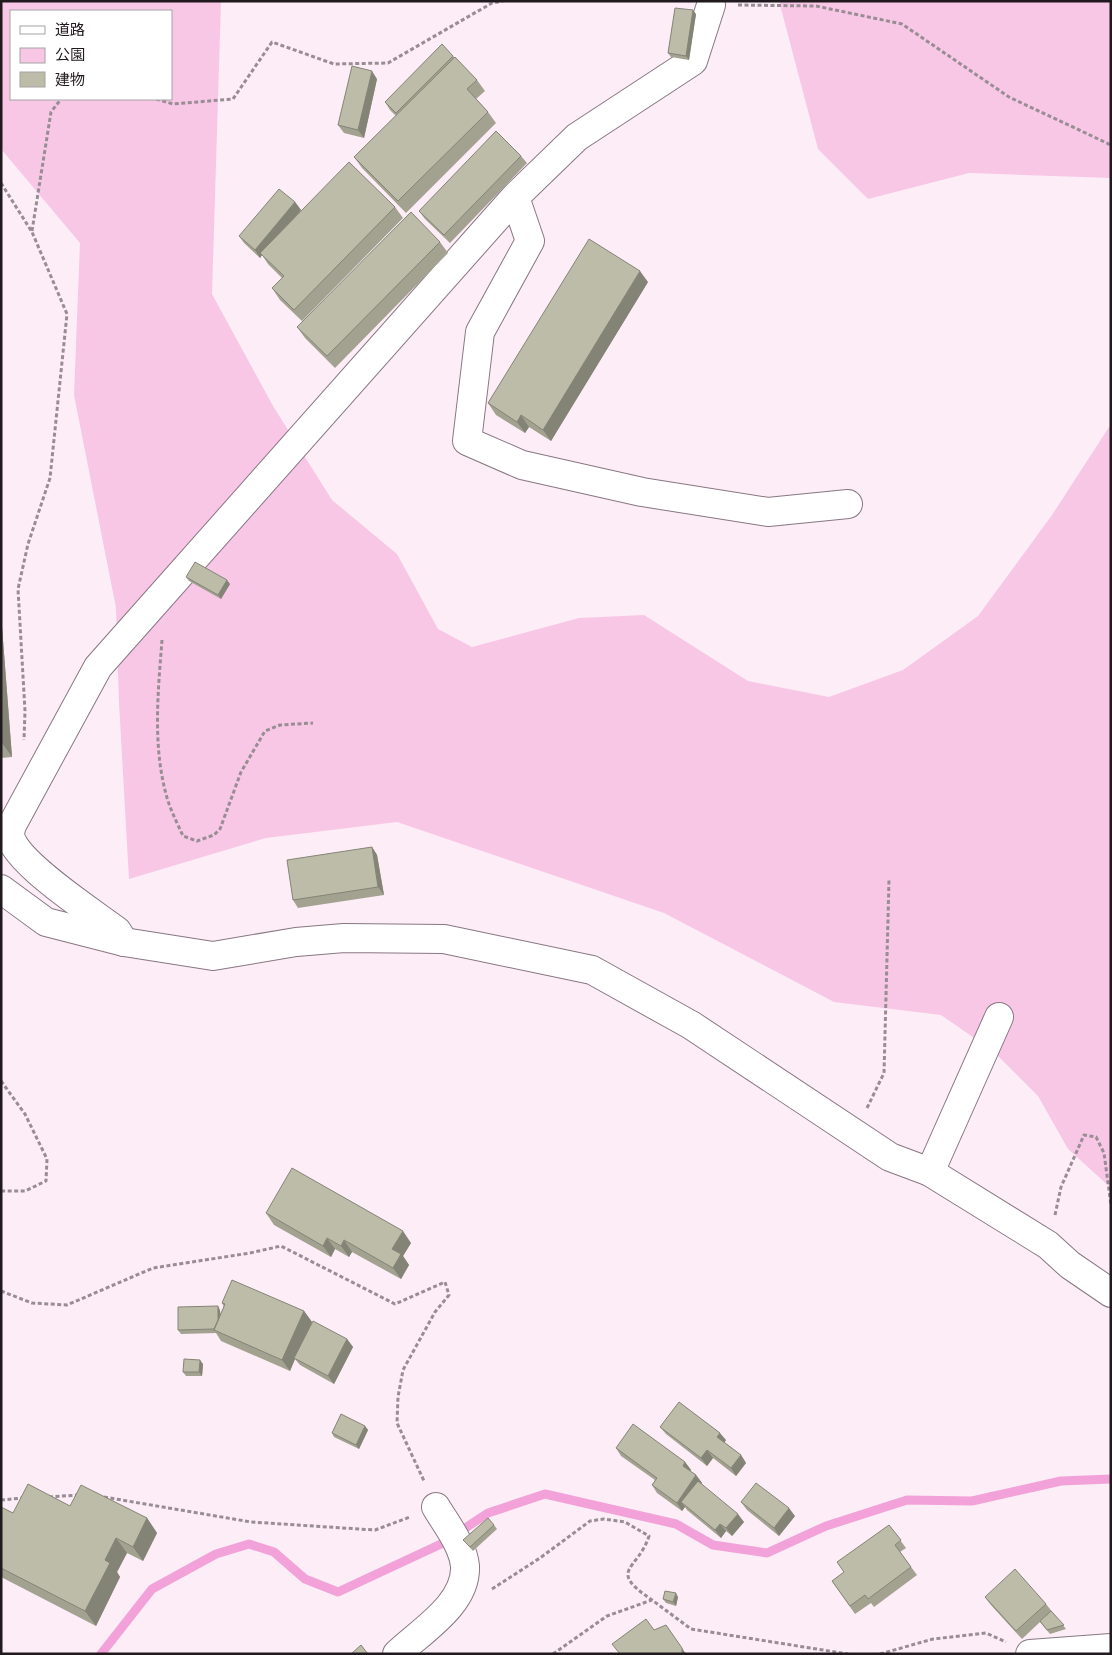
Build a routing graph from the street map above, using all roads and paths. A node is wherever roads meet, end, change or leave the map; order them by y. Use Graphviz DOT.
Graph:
graph roads {
  1 [pos="503,1"];
  2 [pos="711,5"];
  3 [pos="60,100"];
  4 [pos="159,100"];
  5 [pos="1111,145"];
  6 [pos="1,183"];
  7 [pos="515,197"];
  8 [pos="32,232"];
  9 [pos="848,504"];
  10 [pos="152,607"];
  11 [pos="313,724"];
  12 [pos="24,749"];
  13 [pos="889,880"];
  14 [pos="1,889"];
  15 [pos="124,942"];
  16 [pos="999,1017"];
  17 [pos="1,1081"];
  18 [pos="854,1133"];
  19 [pos="930,1172"];
  20 [pos="1,1192"];
  21 [pos="1111,1205"];
  22 [pos="1048,1245"];
  23 [pos="1,1291"];
  24 [pos="1111,1293"];
  25 [pos="87,1494"];
  26 [pos="96,1496"];
  27 [pos="30,1498"];
  28 [pos="39,1498"];
  29 [pos="1,1500"];
  30 [pos="447,1526"];
  31 [pos="490,1590"];
  32 [pos="652,1600"];
  33 [pos="986,1633"];
  34 [pos="1111,1648"];
  35 [pos="396,1654"];
  36 [pos="553,1654"];
  37 [pos="848,1654"];
  38 [pos="880,1654"];
  39 [pos="1030,1654"];
  1 -- 4 [label="path"];
  2 -- 5 [label="path"];
  2 -- 7 [label="street"];
  3 -- 8 [label="path"];
  6 -- 8 [label="path"];
  7 -- 9 [label="street"];
  7 -- 10 [label="street"];
  8 -- 12 [label="path"];
  10 -- 11 [label="path"];
  10 -- 15 [label="street"];
  13 -- 18 [label="path"];
  14 -- 15 [label="street"];
  15 -- 18 [label="street"];
  16 -- 19 [label="street"];
  17 -- 20 [label="path"];
  18 -- 19 [label="street"];
  19 -- 22 [label="street"];
  21 -- 22 [label="path"];
  22 -- 24 [label="street"];
  23 -- 30 [label="path"];
  25 -- 28 [label="path"];
  26 -- 30 [label="path"];
  27 -- 29 [label="path"];
  30 -- 35 [label="street"];
  31 -- 32 [label="path"];
  32 -- 36 [label="path"];
  32 -- 37 [label="path"];
  33 -- 38 [label="path"];
  34 -- 39 [label="street"];
}
